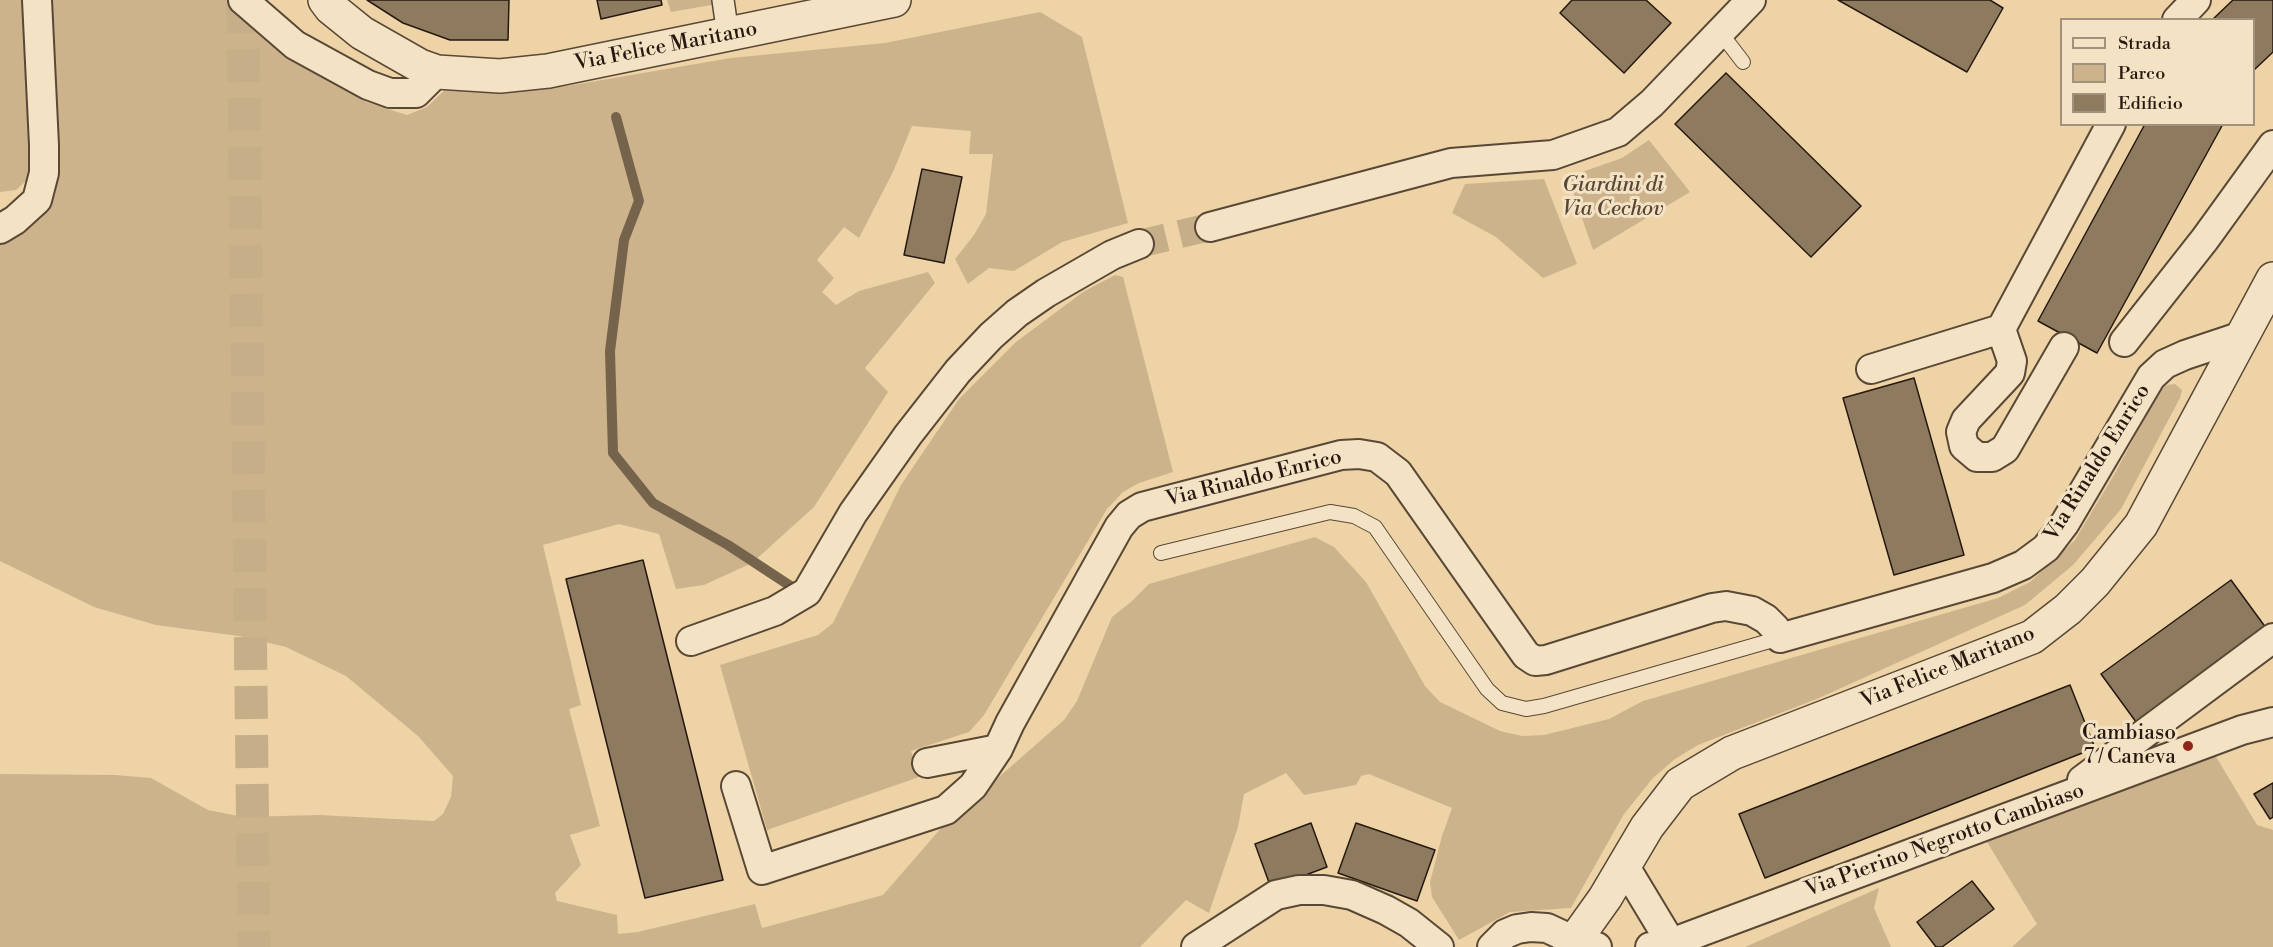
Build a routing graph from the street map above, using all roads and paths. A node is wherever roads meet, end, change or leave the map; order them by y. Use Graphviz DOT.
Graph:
graph roads {
  1 [pos="37,0"];
  2 [pos="243,0"];
  3 [pos="325,0"];
  4 [pos="723,0"];
  5 [pos="894,0"];
  6 [pos="1751,0"];
  7 [pos="2196,0"];
  8 [pos="2178,18"];
  9 [pos="1720,32"];
  10 [pos="728,35"];
  11 [pos="1743,62"];
  12 [pos="437,72"];
  13 [pos="2110,126"];
  14 [pos="2273,144"];
  15 [pos="1210,227"];
  16 [pos="0,229"];
  17 [pos="1139,244"];
  18 [pos="2273,279"];
  19 [pos="2001,329"];
  20 [pos="2242,336"];
  21 [pos="2124,342"];
  22 [pos="2064,347"];
  23 [pos="1871,369"];
  24 [pos="1161,554"];
  25 [pos="1780,638"];
  26 [pos="2273,638"];
  27 [pos="691,641"];
  28 [pos="2273,722"];
  29 [pos="998,749"];
  30 [pos="927,763"];
  31 [pos="736,786"];
  32 [pos="2051,802"];
  33 [pos="1624,865"];
  34 [pos="1581,945"];
  35 [pos="1661,945"];
  36 [pos="1196,947"];
  37 [pos="1439,947"];
  38 [pos="1492,947"];
  1 -- 16 [label="street"];
  2 -- 12 [label="street"];
  3 -- 12 [label="street, Via Felice Maritano"];
  4 -- 10 [label="street"];
  5 -- 10 [label="street, Via Felice Maritano"];
  6 -- 9 [label="street"];
  7 -- 8 [label="street"];
  9 -- 11 [label="lane"];
  9 -- 15 [label="street"];
  10 -- 12 [label="street, Via Felice Maritano"];
  13 -- 19 [label="street"];
  14 -- 21 [label="street"];
  17 -- 27 [label="street"];
  18 -- 20 [label="street, Via Felice Maritano"];
  19 -- 22 [label="street"];
  19 -- 23 [label="street"];
  20 -- 25 [label="street, Via Rinaldo Enrico"];
  20 -- 33 [label="street, Via Felice Maritano"];
  24 -- 25 [label="lane, Via Rinaldo Enrico"];
  25 -- 29 [label="street, Via Rinaldo Enrico"];
  26 -- 32 [label="street"];
  28 -- 32 [label="street, Via Pierino Negrotto Cambiaso"];
  29 -- 30 [label="street"];
  29 -- 31 [label="street, Via Rinaldo Enrico"];
  32 -- 35 [label="street, Via Pierino Negrotto Cambiaso"];
  33 -- 34 [label="street, Via Felice Maritano"];
  33 -- 35 [label="street"];
  34 -- 38 [label="street"];
  36 -- 37 [label="street"];
}
